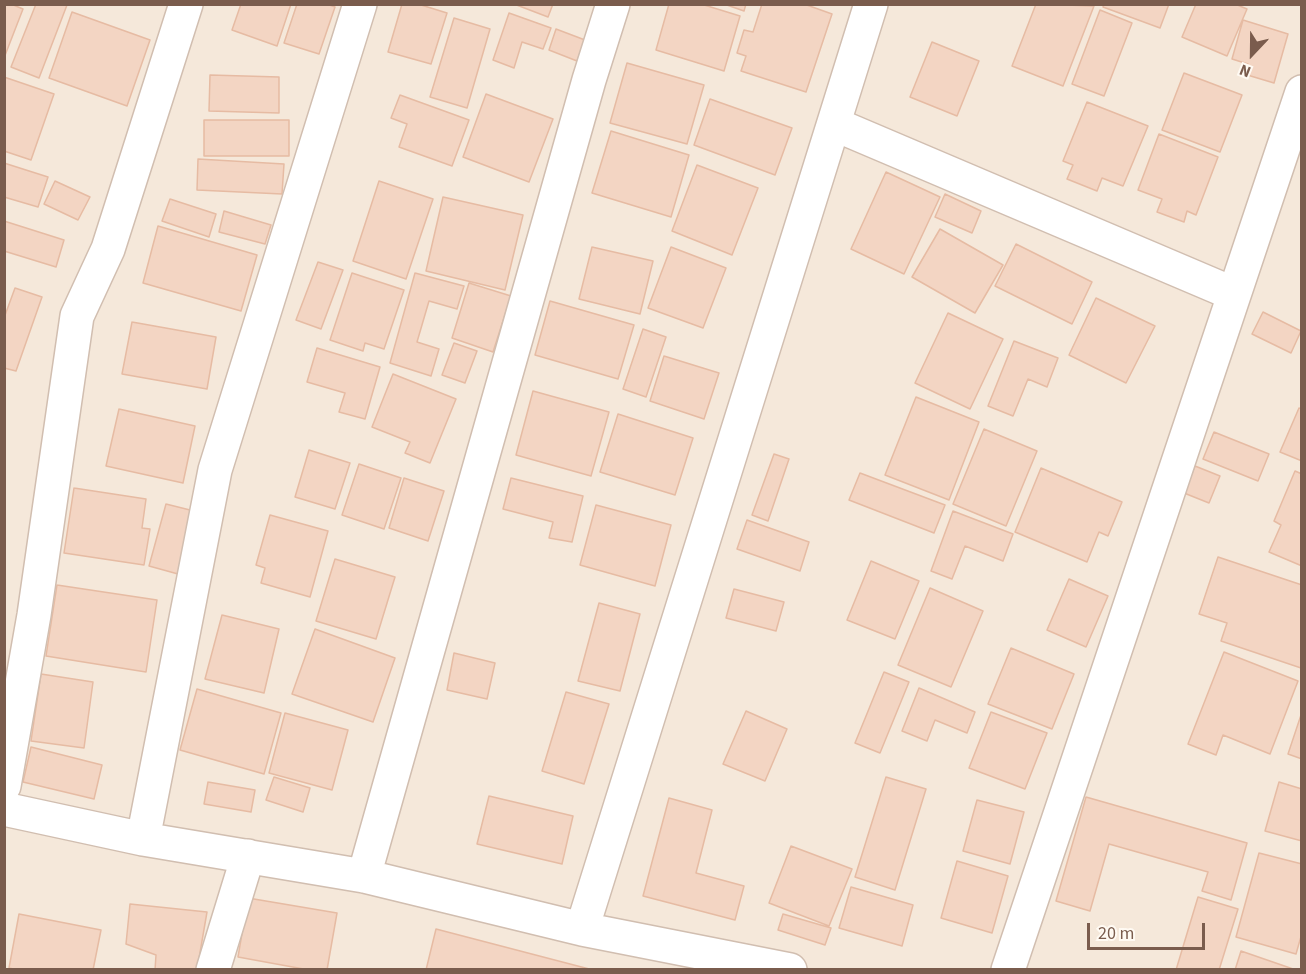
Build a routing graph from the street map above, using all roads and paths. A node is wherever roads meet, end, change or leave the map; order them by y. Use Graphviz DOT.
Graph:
graph roads {
  1 [pos="360,4"];
  2 [pos="613,4"];
  3 [pos="871,4"];
  4 [pos="179,6"];
  5 [pos="1302,92"];
  6 [pos="834,124"];
  7 [pos="1234,294"];
  8 [pos="4,786"];
  9 [pos="4,809"];
  10 [pos="143,839"];
  11 [pos="248,856"];
  12 [pos="364,876"];
  13 [pos="582,929"];
  14 [pos="213,969"];
  15 [pos="790,969"];
  16 [pos="1008,969"];
  1 -- 10 [label="street"];
  2 -- 12 [label="street"];
  3 -- 6 [label="street"];
  4 -- 8 [label="street"];
  5 -- 7 [label="street"];
  6 -- 7 [label="street"];
  6 -- 13 [label="street"];
  7 -- 16 [label="street"];
  9 -- 10 [label="street"];
  10 -- 11 [label="street"];
  11 -- 12 [label="street"];
  11 -- 14 [label="street"];
  12 -- 13 [label="street"];
  13 -- 15 [label="street"];
}
